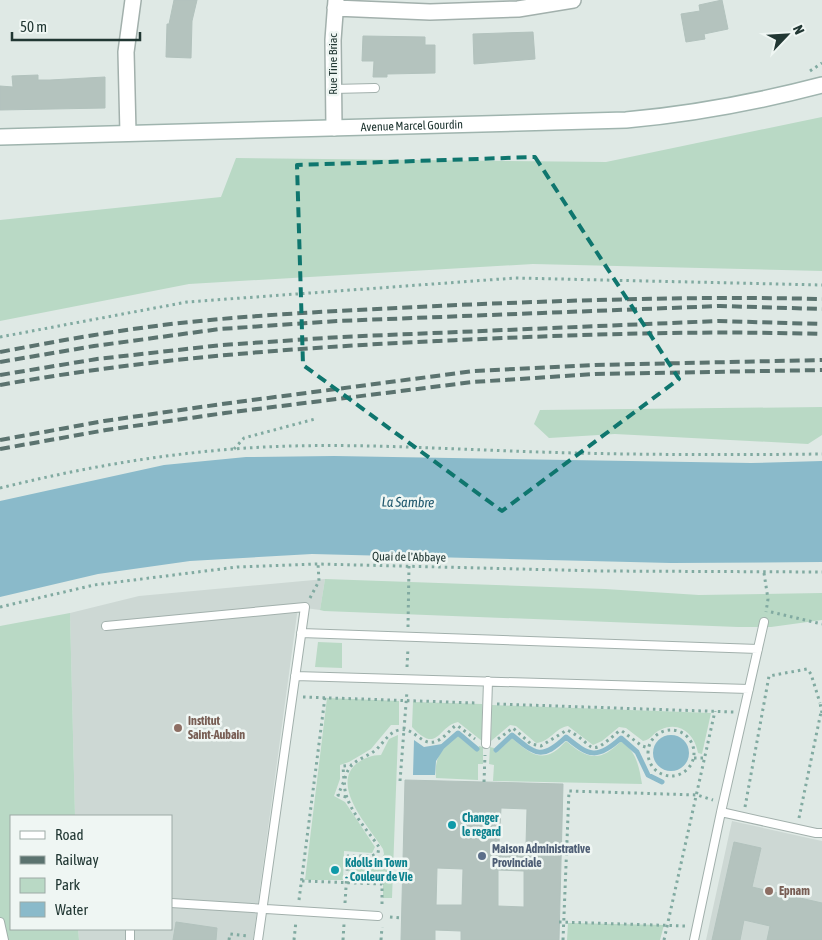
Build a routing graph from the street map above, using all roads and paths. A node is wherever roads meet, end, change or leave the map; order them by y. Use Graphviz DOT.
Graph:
graph roads {
  1 [pos="133,0"];
  2 [pos="573,0"];
  3 [pos="335,4"];
  4 [pos="822,85"];
  5 [pos="375,88"];
  6 [pos="333,89"];
  7 [pos="334,128"];
  8 [pos="128,133"];
  9 [pos="0,137"];
  10 [pos="822,285"];
  11 [pos="0,337"];
  12 [pos="315,419"];
  13 [pos="233,449"];
  14 [pos="822,454"];
  15 [pos="0,488"];
  16 [pos="318,564"];
  17 [pos="822,572"];
  18 [pos="764,573"];
  19 [pos="0,607"];
  20 [pos="305,607"];
  21 [pos="766,611"];
  22 [pos="764,622"];
  23 [pos="822,624"];
  24 [pos="106,626"];
  25 [pos="301,633"];
  26 [pos="758,649"];
  27 [pos="295,676"];
  28 [pos="488,681"];
  29 [pos="749,689"];
  30 [pos="292,696"];
  31 [pos="325,698"];
  32 [pos="487,703"];
  33 [pos="821,703"];
  34 [pos="715,711"];
  35 [pos="744,712"];
  36 [pos="822,714"];
  37 [pos="486,744"];
  38 [pos="649,748"];
  39 [pos="694,758"];
  40 [pos="705,758"];
  41 [pos="352,765"];
  42 [pos="400,772"];
  43 [pos="344,781"];
  44 [pos="400,781"];
  45 [pos="484,782"];
  46 [pos="697,794"];
  47 [pos="347,797"];
  48 [pos="722,808"];
  49 [pos="754,810"];
  50 [pos="790,819"];
  51 [pos="822,833"];
  52 [pos="302,881"];
  53 [pos="345,883"];
  54 [pos="382,898"];
  55 [pos="172,903"];
  56 [pos="262,910"];
  57 [pos="298,913"];
  58 [pos="344,914"];
  59 [pos="378,916"];
  60 [pos="0,922"];
  61 [pos="561,922"];
  62 [pos="668,925"];
  63 [pos="696,926"];
  64 [pos="258,939"];
  65 [pos="4,940"];
  66 [pos="229,940"];
  67 [pos="294,940"];
  68 [pos="563,940"];
  69 [pos="664,940"];
  70 [pos="694,940"];
  1 -- 8 [label="street"];
  2 -- 3 [label="street"];
  3 -- 6 [label="street, Rue Tine Briac"];
  4 -- 7 [label="street, Avenue Marcel Gourdin"];
  5 -- 6 [label="lane"];
  6 -- 7 [label="street, Rue Tine Briac"];
  7 -- 8 [label="street, Avenue Marcel Gourdin"];
  8 -- 9 [label="street, Avenue Marcel Gourdin"];
  10 -- 11 [label="path"];
  12 -- 13 [label="path"];
  13 -- 14 [label="path"];
  13 -- 15 [label="path"];
  16 -- 18 [label="path, Quai de l'Abbaye"];
  16 -- 19 [label="path, Quai de l'Abbaye"];
  16 -- 20 [label="path"];
  17 -- 18 [label="path, Quai de l'Abbaye"];
  18 -- 21 [label="path"];
  20 -- 24 [label="lane"];
  20 -- 25 [label="lane"];
  21 -- 22 [label="path"];
  21 -- 23 [label="path"];
  22 -- 26 [label="lane"];
  25 -- 26 [label="lane"];
  25 -- 27 [label="lane"];
  26 -- 29 [label="lane"];
  27 -- 28 [label="lane"];
  27 -- 30 [label="lane"];
  28 -- 29 [label="lane"];
  28 -- 32 [label="lane"];
  29 -- 35 [label="lane"];
  30 -- 31 [label="path"];
  30 -- 56 [label="lane"];
  31 -- 32 [label="path"];
  31 -- 52 [label="path"];
  32 -- 34 [label="path"];
  32 -- 37 [label="lane"];
  33 -- 36 [label="path"];
  33 -- 49 [label="path"];
  34 -- 35 [label="path"];
  34 -- 40 [label="path"];
  35 -- 48 [label="lane"];
  36 -- 50 [label="path"];
  37 -- 38 [label="path"];
  37 -- 41 [label="path"];
  37 -- 45 [label="path"];
  38 -- 39 [label="path"];
  38 -- 39 [label="path"];
  39 -- 40 [label="path"];
  40 -- 46 [label="path"];
  41 -- 43 [label="path"];
  41 -- 43 [label="path"];
  42 -- 44 [label="path"];
  43 -- 47 [label="path"];
  43 -- 47 [label="path"];
  46 -- 48 [label="path"];
  46 -- 61 [label="path"];
  46 -- 62 [label="path"];
  47 -- 53 [label="path"];
  48 -- 51 [label="lane"];
  48 -- 63 [label="lane"];
  52 -- 53 [label="path"];
  52 -- 57 [label="path"];
  53 -- 54 [label="path"];
  53 -- 58 [label="path"];
  55 -- 56 [label="lane"];
  56 -- 57 [label="lane"];
  56 -- 64 [label="lane"];
  57 -- 58 [label="lane"];
  57 -- 67 [label="path"];
  58 -- 59 [label="lane"];
  60 -- 65 [label="lane"];
  61 -- 62 [label="path"];
  61 -- 68 [label="path"];
  62 -- 63 [label="path"];
  62 -- 69 [label="path"];
  63 -- 70 [label="lane"];
  64 -- 66 [label="path"];
}
